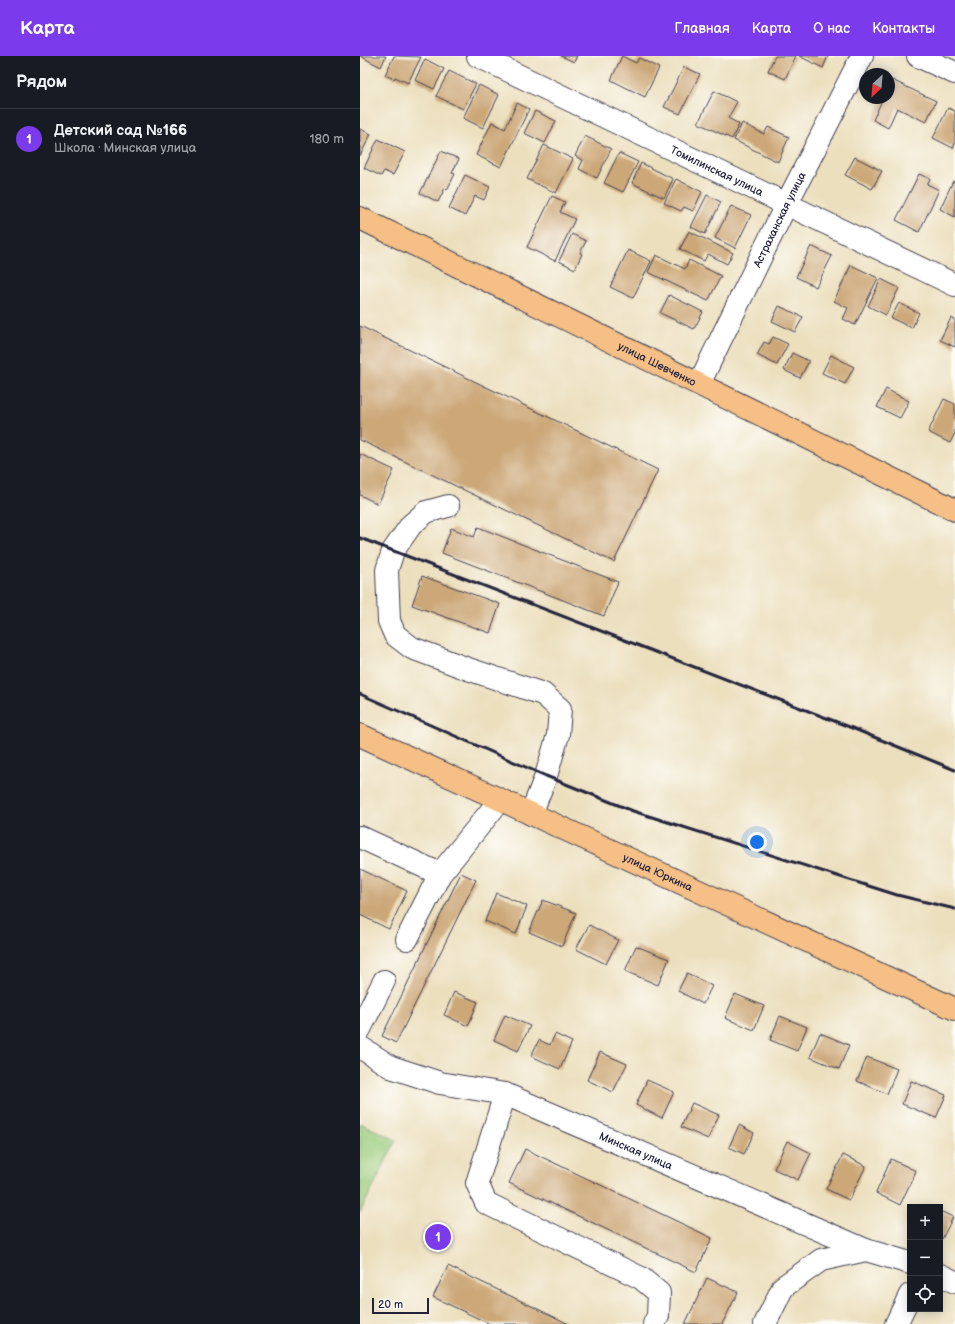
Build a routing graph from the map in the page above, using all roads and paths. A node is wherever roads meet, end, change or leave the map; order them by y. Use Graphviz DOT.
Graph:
graph roads {
  1 [pos="478,56"];
  2 [pos="862,56"];
  3 [pos="918,56"];
  4 [pos="955,74"];
  5 [pos="786,205"];
  6 [pos="360,218"];
  7 [pos="955,285"];
  8 [pos="699,384"];
  9 [pos="448,506"];
  10 [pos="955,510"];
  11 [pos="360,735"];
  12 [pos="500,800"];
  13 [pos="531,814"];
  14 [pos="360,837"];
  15 [pos="440,874"];
  16 [pos="407,940"];
  17 [pos="384,981"];
  18 [pos="955,1010"];
  19 [pos="360,1029"];
  20 [pos="360,1047"];
  21 [pos="505,1094"];
  22 [pos="866,1250"];
  23 [pos="907,1262"];
  24 [pos="942,1276"];
  25 [pos="955,1282"];
  26 [pos="907,1301"];
  27 [pos="654,1324"];
  28 [pos="765,1324"];
  29 [pos="896,1324"];
  1 -- 5 [label="street, Томилинская улица"];
  2 -- 5 [label="street, Астраханская улица"];
  3 -- 4 [label="street"];
  5 -- 7 [label="street, Томилинская улица"];
  5 -- 8 [label="street, Астраханская улица"];
  6 -- 8 [label="main road, улица Шевченко"];
  8 -- 10 [label="main road, улица Шевченко"];
  9 -- 13 [label="street"];
  11 -- 12 [label="main road, улица Юркина"];
  12 -- 13 [label="main road, улица Юркина"];
  12 -- 15 [label="street"];
  13 -- 18 [label="main road, улица Юркина"];
  14 -- 15 [label="street"];
  15 -- 16 [label="street"];
  17 -- 19 [label="street"];
  20 -- 21 [label="street, Минская улица"];
  21 -- 22 [label="street, Минская улица"];
  21 -- 27 [label="street"];
  22 -- 23 [label="street, Минская улица"];
  22 -- 28 [label="street"];
  24 -- 25 [label="street"];
  26 -- 29 [label="street"];
}
